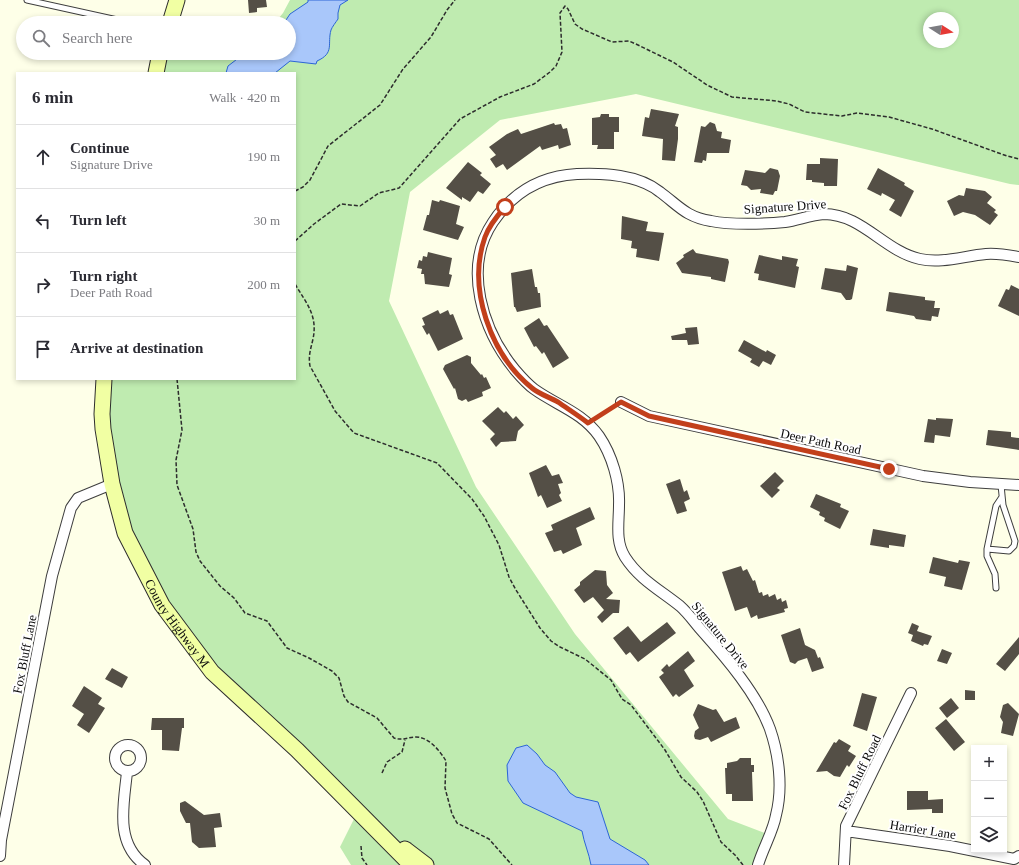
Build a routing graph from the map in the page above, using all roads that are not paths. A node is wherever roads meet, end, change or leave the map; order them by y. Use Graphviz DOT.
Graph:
graph roads {
  1 [pos="27,0"];
  2 [pos="170,0"];
  3 [pos="177,0"];
  4 [pos="99,16"];
  5 [pos="167,16"];
  6 [pos="172,16"];
  7 [pos="159,60"];
  8 [pos="156,72"];
  9 [pos="1019,257"];
  10 [pos="104,380"];
  11 [pos="621,402"];
  12 [pos="112,484"];
  13 [pos="1001,485"];
  14 [pos="1019,485"];
  15 [pos="1002,497"];
  16 [pos="987,549"];
  17 [pos="996,588"];
  18 [pos="911,693"];
  19 [pos="127,772"];
  20 [pos="358,811"];
  21 [pos="846,831"];
  22 [pos="0,856"];
  23 [pos="1019,856"];
  24 [pos="145,865"];
  25 [pos="411,865"];
  26 [pos="426,865"];
  27 [pos="758,865"];
  28 [pos="844,865"];
  1 -- 4 [label="lane"];
  2 -- 5 [label="main road"];
  3 -- 6 [label="main road"];
  7 -- 8 [label="main road"];
  9 -- 27 [label="street, Signature Drive"];
  10 -- 12 [label="main road, County Highway M"];
  11 -- 13 [label="street, Deer Path Road"];
  12 -- 20 [label="main road, County Highway M"];
  12 -- 22 [label="street, Fox Bluff Lane"];
  13 -- 14 [label="street, Deer Path Road"];
  13 -- 15 [label="lane"];
  15 -- 16 [label="lane"];
  15 -- 16 [label="lane"];
  16 -- 17 [label="lane"];
  18 -- 21 [label="street, Fox Bluff Road"];
  19 -- 24 [label="street"];
  20 -- 25 [label="main road, County Highway M"];
  20 -- 26 [label="main road, County Highway M"];
  21 -- 23 [label="street, Harrier Lane"];
  21 -- 28 [label="street, Fox Bluff Road"];
}
